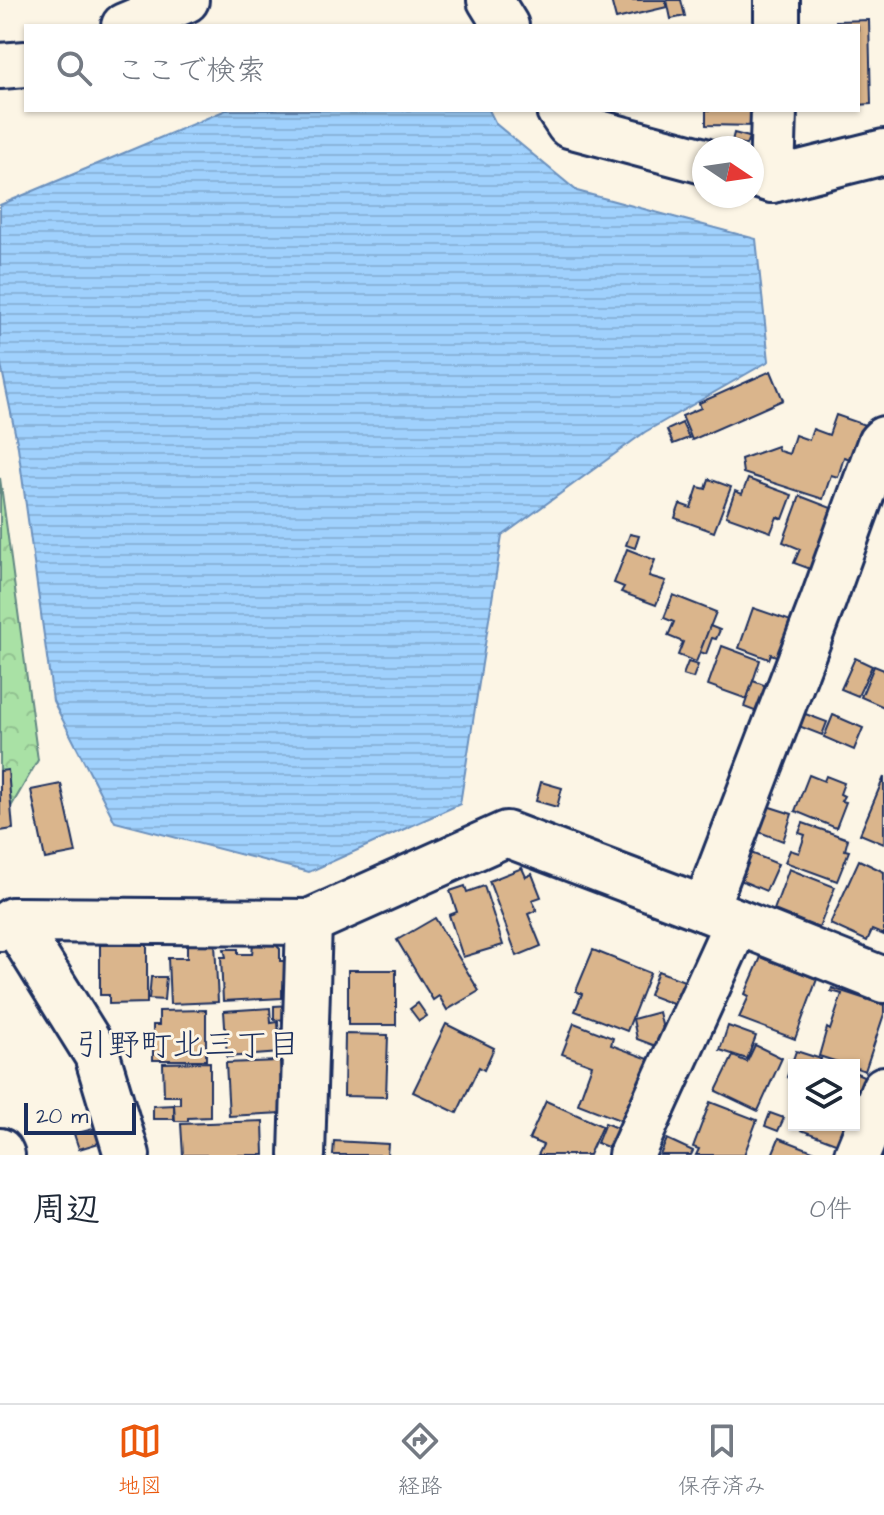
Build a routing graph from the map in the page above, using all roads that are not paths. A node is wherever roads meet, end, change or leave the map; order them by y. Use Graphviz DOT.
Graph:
graph roads {
  1 [pos="186,0"];
  2 [pos="490,0"];
  3 [pos="777,0"];
  4 [pos="129,24"];
  5 [pos="505,24"];
  6 [pos="777,24"];
  7 [pos="24,64"];
  8 [pos="0,66"];
  9 [pos="560,112"];
  10 [pos="774,112"];
  11 [pos="884,152"];
  12 [pos="692,158"];
  13 [pos="764,166"];
  14 [pos="764,177"];
  15 [pos="884,439"];
  16 [pos="721,915"];
  17 [pos="309,922"];
  18 [pos="6,924"];
  19 [pos="884,980"];
  20 [pos="884,1089"];
  21 [pos="127,1155"];
  22 [pos="302,1155"];
  23 [pos="631,1155"];
  24 [pos="857,1155"];
  1 -- 4 [label="street"];
  2 -- 5 [label="street"];
  3 -- 6 [label="street"];
  7 -- 8 [label="street"];
  9 -- 12 [label="street"];
  10 -- 13 [label="street"];
  11 -- 14 [label="street"];
  15 -- 16 [label="street"];
  16 -- 17 [label="street"];
  16 -- 19 [label="street"];
  16 -- 23 [label="street"];
  17 -- 18 [label="street"];
  17 -- 22 [label="street"];
  18 -- 21 [label="street"];
  20 -- 24 [label="street"];
}
